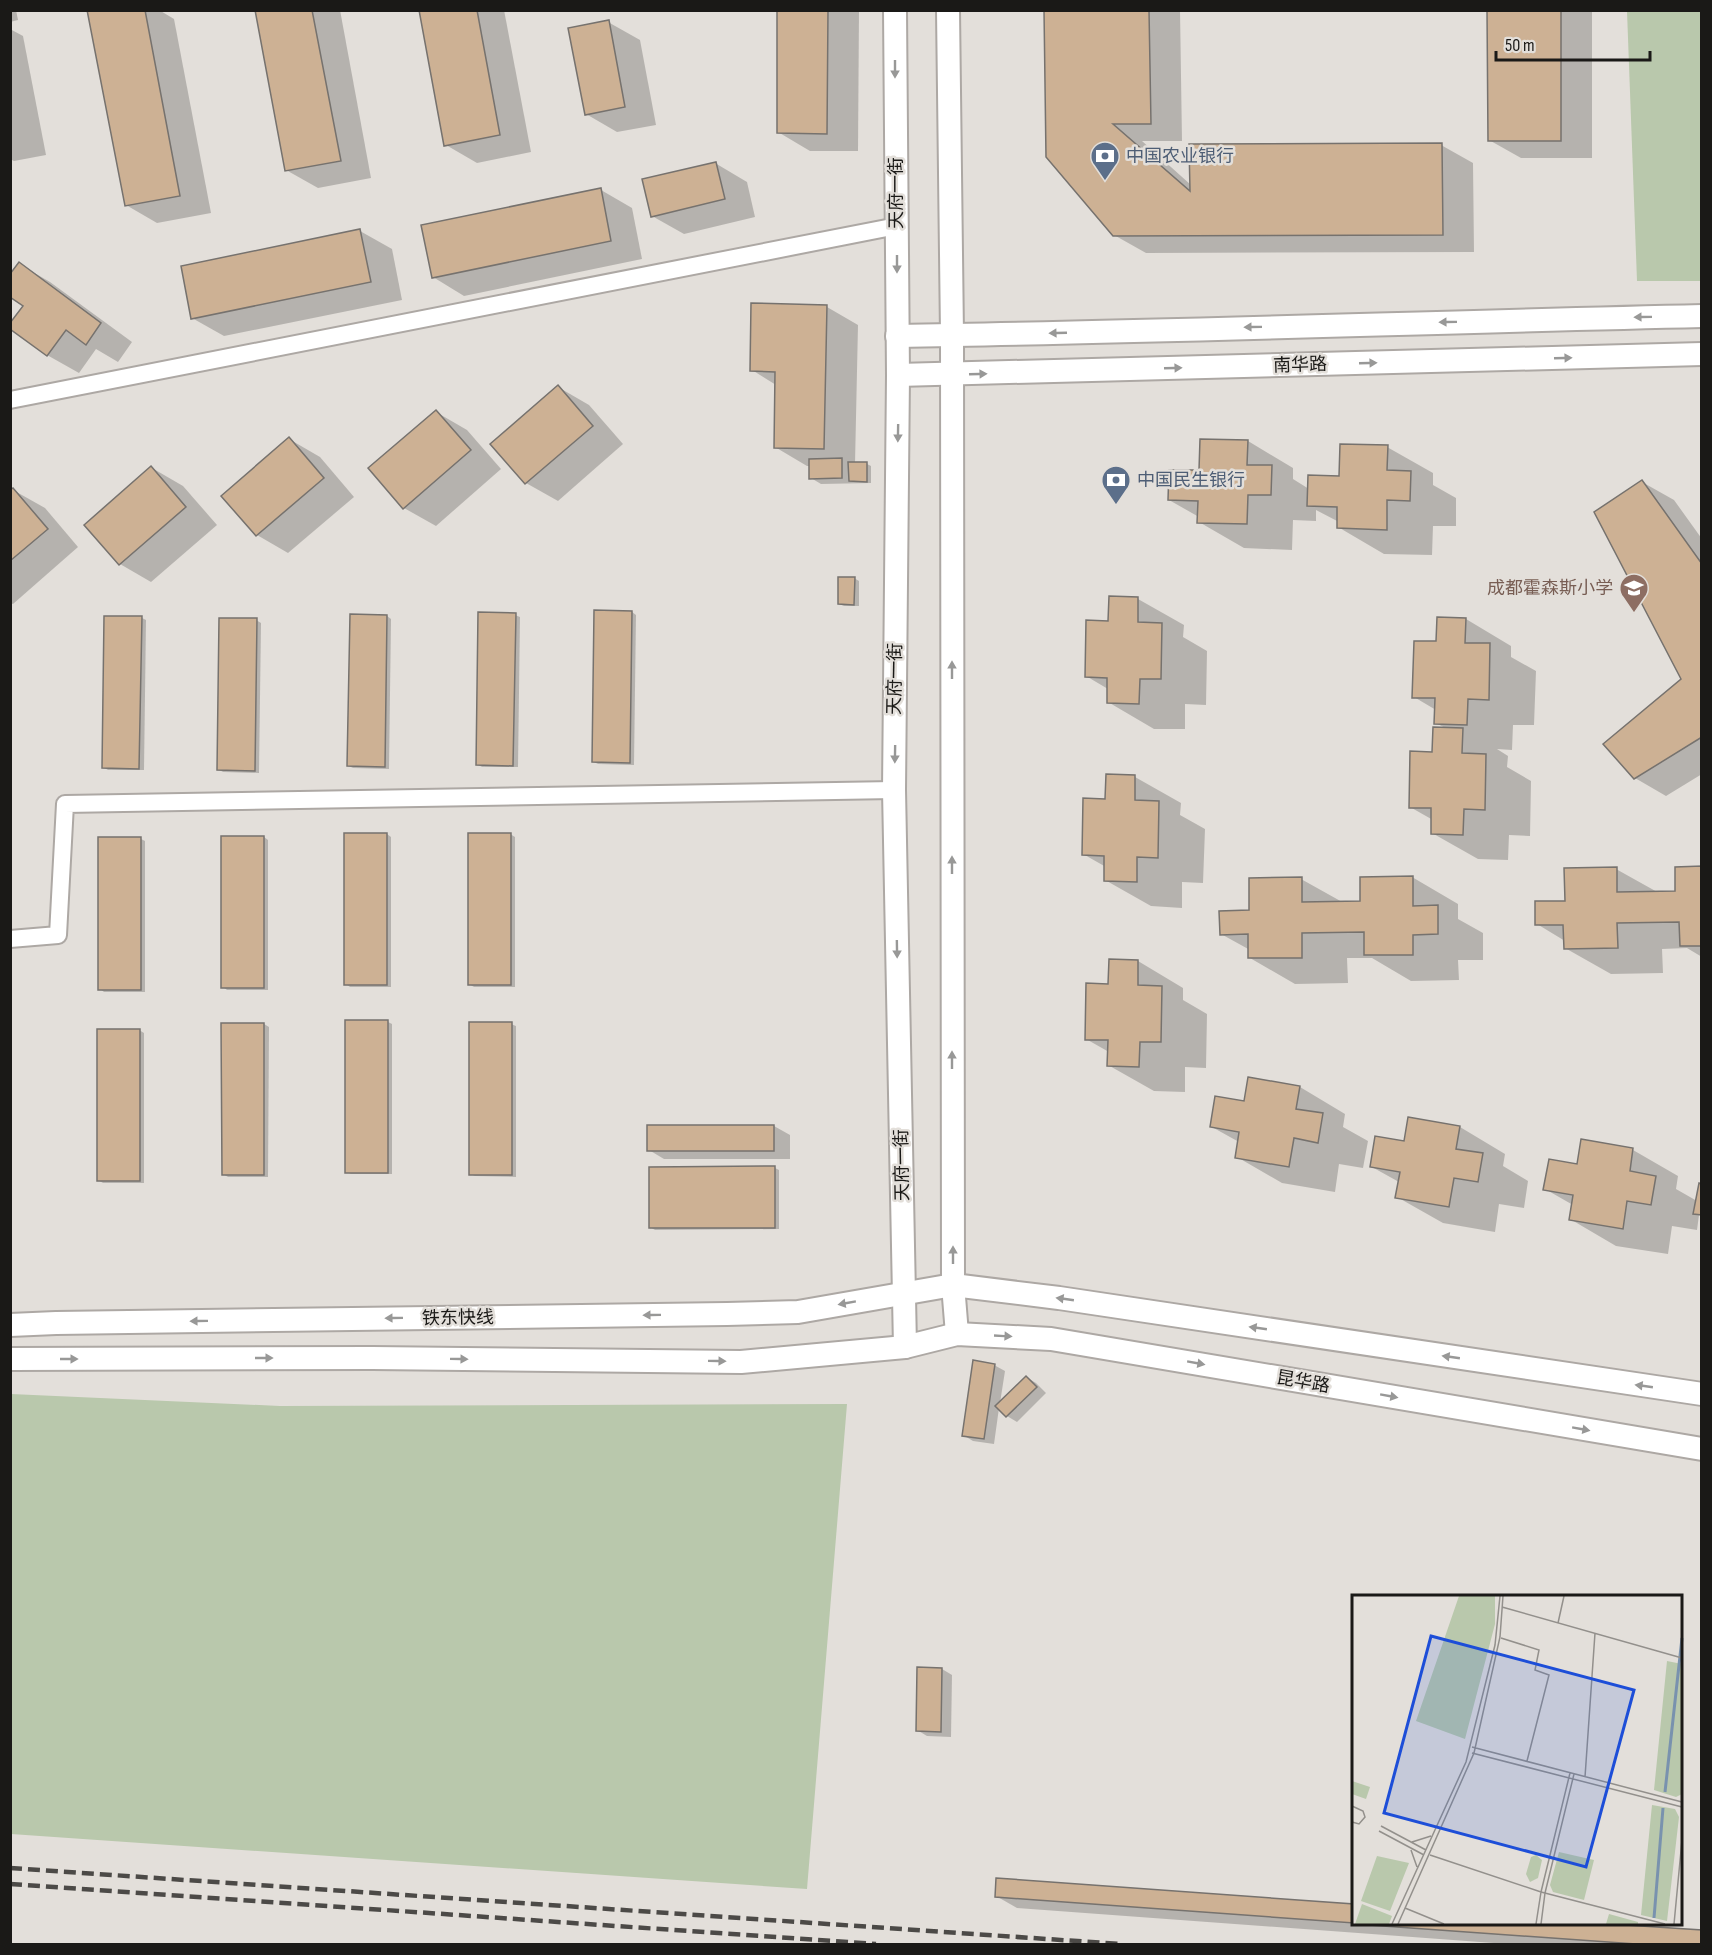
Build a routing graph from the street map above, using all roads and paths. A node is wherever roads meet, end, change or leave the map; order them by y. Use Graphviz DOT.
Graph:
graph roads {
  1 [pos="895,10"];
  2 [pos="948,10"];
  3 [pos="897,226"];
  4 [pos="1701,316"];
  5 [pos="952,335"];
  6 [pos="897,336"];
  7 [pos="1701,354"];
  8 [pos="951,374"];
  9 [pos="898,375"];
  10 [pos="10,400"];
  11 [pos="894,790"];
  12 [pos="10,939"];
  13 [pos="953,1285"];
  14 [pos="904,1293"];
  15 [pos="10,1325"];
  16 [pos="957,1334"];
  17 [pos="904,1347"];
  18 [pos="10,1359"];
  19 [pos="1701,1394"];
  20 [pos="1701,1449"];
  1 -- 3 [label="main road, 天府一街, one-way"];
  2 -- 5 [label="main road"];
  3 -- 6 [label="main road, 天府一街, one-way"];
  3 -- 10 [label="street"];
  4 -- 5 [label="main road, one-way"];
  5 -- 6 [label="main road"];
  5 -- 8 [label="main road"];
  6 -- 9 [label="main road, 天府一街"];
  8 -- 7 [label="main road, 南华路, one-way"];
  8 -- 9 [label="main road, 南华路"];
  13 -- 8 [label="main road, one-way"];
  9 -- 11 [label="main road, 天府一街, one-way"];
  11 -- 12 [label="street"];
  11 -- 14 [label="main road, 天府一街, one-way"];
  13 -- 14 [label="main road"];
  13 -- 16 [label="main road"];
  19 -- 13 [label="main road, one-way"];
  14 -- 15 [label="main road, 铁东快线, one-way"];
  14 -- 17 [label="main road, 天府一街"];
  16 -- 17 [label="main road, 昆华路"];
  16 -- 20 [label="main road, 昆华路, one-way"];
  18 -- 17 [label="main road, one-way"];
}
